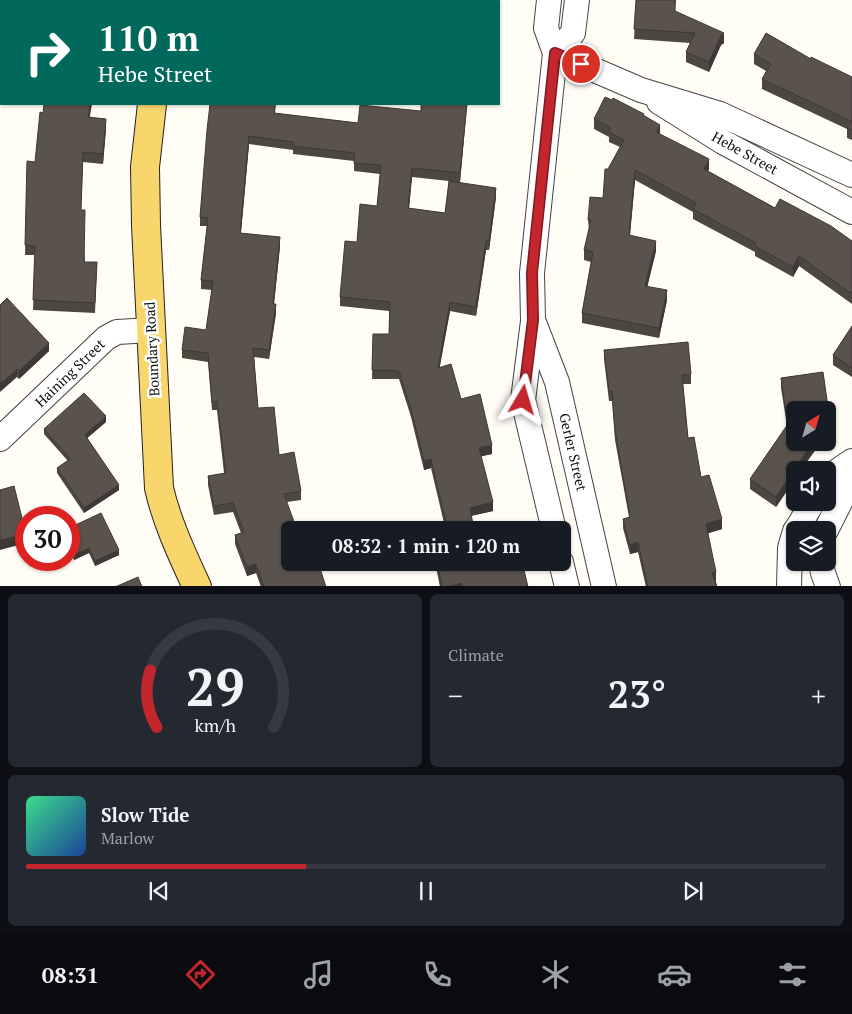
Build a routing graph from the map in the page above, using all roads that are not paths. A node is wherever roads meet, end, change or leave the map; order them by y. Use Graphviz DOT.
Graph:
graph roads {
  1 [pos="548,0"];
  2 [pos="577,0"];
  3 [pos="555,53"];
  4 [pos="641,90"];
  5 [pos="152,105"];
  6 [pos="852,175"];
  7 [pos="852,212"];
  8 [pos="533,320"];
  9 [pos="151,330"];
  10 [pos="0,440"];
  11 [pos="852,462"];
  12 [pos="836,472"];
  13 [pos="852,479"];
  14 [pos="552,521"];
  15 [pos="831,521"];
  16 [pos="563,571"];
  17 [pos="789,571"];
  18 [pos="823,571"];
  19 [pos="197,586"];
  20 [pos="567,586"];
  21 [pos="604,586"];
  22 [pos="789,586"];
  23 [pos="828,586"];
  1 -- 3 [label="street, Gerler Street"];
  2 -- 3 [label="street"];
  3 -- 4 [label="street, Hebe Street"];
  3 -- 8 [label="street, Gerler Street"];
  4 -- 6 [label="street, Hebe Street"];
  4 -- 7 [label="street, Hebe Street"];
  5 -- 9 [label="main road, Boundary Road"];
  8 -- 14 [label="street, Gerler Street"];
  8 -- 21 [label="street, Gerler Street"];
  9 -- 10 [label="street, Haining Street"];
  9 -- 19 [label="main road, Boundary Road"];
  11 -- 12 [label="street"];
  13 -- 15 [label="street"];
  16 -- 20 [label="street"];
  17 -- 22 [label="street"];
  18 -- 23 [label="street"];
}
